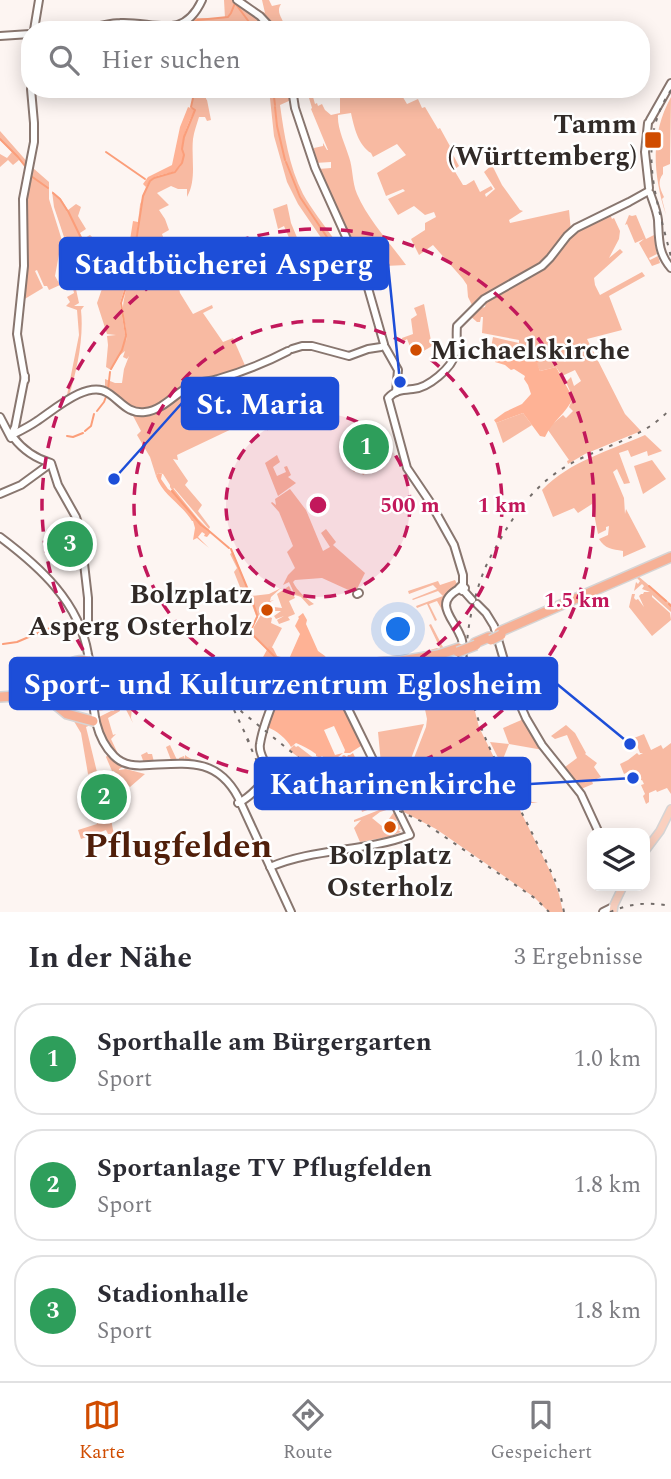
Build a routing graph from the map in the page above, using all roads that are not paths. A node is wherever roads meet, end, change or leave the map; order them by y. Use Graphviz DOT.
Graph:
graph roads {
  1 [pos="39,0"];
  2 [pos="202,0"];
  3 [pos="237,0"];
  4 [pos="36,21"];
  5 [pos="182,21"];
  6 [pos="265,21"];
  7 [pos="21,35"];
  8 [pos="0,36"];
  9 [pos="671,83"];
  10 [pos="32,98"];
  11 [pos="293,98"];
  12 [pos="649,191"];
  13 [pos="671,268"];
  14 [pos="383,346"];
  15 [pos="396,392"];
  16 [pos="0,417"];
  17 [pos="14,433"];
  18 [pos="49,465"];
  19 [pos="0,494"];
  20 [pos="0,537"];
  21 [pos="671,558"];
  22 [pos="462,588"];
  23 [pos="83,628"];
  24 [pos="86,661"];
  25 [pos="340,687"];
  26 [pos="74,691"];
  27 [pos="34,694"];
  28 [pos="0,696"];
  29 [pos="91,716"];
  30 [pos="239,802"];
  31 [pos="671,808"];
  32 [pos="597,828"];
  33 [pos="650,842"];
  34 [pos="270,867"];
  35 [pos="620,891"];
  36 [pos="612,909"];
  37 [pos="291,912"];
  38 [pos="603,912"];
  1 -- 4 [label="street"];
  2 -- 5 [label="street"];
  3 -- 6 [label="street"];
  7 -- 8 [label="street"];
  9 -- 12 [label="street"];
  10 -- 17 [label="street"];
  11 -- 14 [label="street"];
  12 -- 13 [label="street"];
  12 -- 15 [label="street"];
  14 -- 15 [label="street"];
  14 -- 17 [label="street"];
  15 -- 22 [label="street"];
  16 -- 17 [label="street"];
  17 -- 18 [label="street"];
  18 -- 19 [label="street"];
  18 -- 23 [label="street"];
  20 -- 23 [label="street"];
  21 -- 26 [label="highway, bridge"];
  22 -- 25 [label="street"];
  22 -- 32 [label="street"];
  23 -- 24 [label="street"];
  24 -- 26 [label="highway"];
  24 -- 27 [label="highway"];
  24 -- 29 [label="street"];
  25 -- 30 [label="street"];
  25 -- 34 [label="street"];
  26 -- 27 [label="highway"];
  26 -- 29 [label="highway"];
  27 -- 28 [label="highway"];
  27 -- 29 [label="highway"];
  29 -- 30 [label="street"];
  30 -- 34 [label="street"];
  31 -- 33 [label="main road"];
  34 -- 37 [label="street"];
  35 -- 36 [label="main road"];
  36 -- 38 [label="street"];
}
